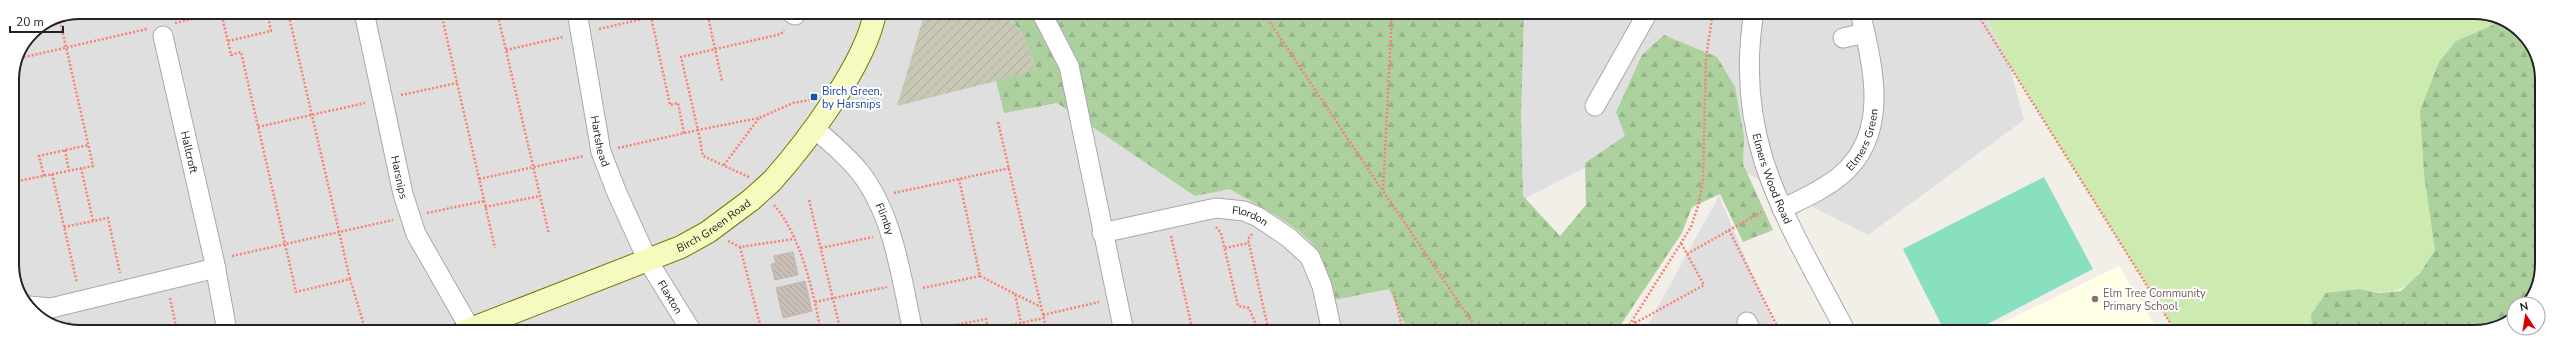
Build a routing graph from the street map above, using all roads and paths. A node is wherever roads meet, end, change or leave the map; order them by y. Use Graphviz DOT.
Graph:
graph roads {
  1 [pos="190,19"];
  2 [pos="223,19"];
  3 [pos="268,19"];
  4 [pos="290,19"];
  5 [pos="366,19"];
  6 [pos="442,19"];
  7 [pos="499,19"];
  8 [pos="578,19"];
  9 [pos="642,19"];
  10 [pos="651,19"];
  11 [pos="709,19"];
  12 [pos="790,19"];
  13 [pos="874,19"];
  14 [pos="1045,19"];
  15 [pos="1268,19"];
  16 [pos="1392,19"];
  17 [pos="1644,19"];
  18 [pos="1712,19"];
  19 [pos="1753,19"];
  20 [pos="1862,19"];
  21 [pos="1980,19"];
  22 [pos="61,23"];
  23 [pos="162,29"];
  24 [pos="581,33"];
  25 [pos="1865,33"];
  26 [pos="1844,38"];
  27 [pos="228,42"];
  28 [pos="66,47"];
  29 [pos="715,49"];
  30 [pos="506,50"];
  31 [pos="24,57"];
  32 [pos="722,82"];
  33 [pos="457,83"];
  34 [pos="383,99"];
  35 [pos="1595,106"];
  36 [pos="312,115"];
  37 [pos="759,118"];
  38 [pos="998,122"];
  39 [pos="258,127"];
  40 [pos="814,128"];
  41 [pos="684,133"];
  42 [pos="88,145"];
  43 [pos="65,150"];
  44 [pos="601,152"];
  45 [pos="724,165"];
  46 [pos="534,167"];
  47 [pos="82,168"];
  48 [pos="1010,168"];
  49 [pos="69,170"];
  50 [pos="52,174"];
  51 [pos="44,176"];
  52 [pos="479,179"];
  53 [pos="959,179"];
  54 [pos="19,181"];
  55 [pos="1383,191"];
  56 [pos="540,196"];
  57 [pos="876,197"];
  58 [pos="809,200"];
  59 [pos="484,201"];
  60 [pos="1780,206"];
  61 [pos="485,207"];
  62 [pos="1201,210"];
  63 [pos="410,216"];
  64 [pos="1166,218"];
  65 [pos="1262,220"];
  66 [pos="93,221"];
  67 [pos="64,227"];
  68 [pos="1729,230"];
  69 [pos="339,232"];
  70 [pos="708,232"];
  71 [pos="890,233"];
  72 [pos="1102,233"];
  73 [pos="549,234"];
  74 [pos="794,239"];
  75 [pos="1681,243"];
  76 [pos="285,244"];
  77 [pos="1249,244"];
  78 [pos="740,247"];
  79 [pos="495,248"];
  80 [pos="820,248"];
  81 [pos="1225,248"];
  82 [pos="1687,254"];
  83 [pos="648,262"];
  84 [pos="215,264"];
  85 [pos="980,276"];
  86 [pos="350,279"];
  87 [pos="166,280"];
  88 [pos="904,288"];
  89 [pos="124,290"];
  90 [pos="1394,292"];
  91 [pos="1015,294"];
  92 [pos="833,298"];
  93 [pos="1117,298"];
  94 [pos="81,300"];
  95 [pos="815,302"];
  96 [pos="37,307"];
  97 [pos="1041,307"];
  98 [pos="1044,317"];
  99 [pos="1634,321"];
  100 [pos="1022,323"];
  101 [pos="176,325"];
  102 [pos="226,325"];
  103 [pos="364,325"];
  104 [pos="465,325"];
  105 [pos="484,325"];
  106 [pos="688,325"];
  107 [pos="760,325"];
  108 [pos="839,325"];
  109 [pos="918,325"];
  110 [pos="953,325"];
  111 [pos="988,325"];
  112 [pos="1014,325"];
  113 [pos="1046,325"];
  114 [pos="1123,325"];
  115 [pos="1191,325"];
  116 [pos="1256,325"];
  117 [pos="1266,325"];
  118 [pos="1330,325"];
  119 [pos="1401,325"];
  120 [pos="1474,325"];
  121 [pos="1631,325"];
  122 [pos="1636,325"];
  123 [pos="1776,325"];
  124 [pos="1842,325"];
  125 [pos="2172,325"];
  1 -- 23 [label="path"];
  2 -- 27 [label="path"];
  3 -- 27 [label="path"];
  4 -- 36 [label="path"];
  5 -- 34 [label="street, Harsnips"];
  6 -- 33 [label="path"];
  7 -- 30 [label="path"];
  8 -- 24 [label="street, Hartshead"];
  9 -- 24 [label="path"];
  10 -- 41 [label="path"];
  11 -- 29 [label="path"];
  12 -- 29 [label="path"];
  13 -- 40 [label="street, Birch Green Road"];
  14 -- 72 [label="street"];
  15 -- 55 [label="path"];
  16 -- 55 [label="path"];
  17 -- 35 [label="street"];
  18 -- 75 [label="path"];
  19 -- 60 [label="street, Elmers Wood Road"];
  20 -- 25 [label="street, Elmers Green"];
  21 -- 125 [label="path"];
  22 -- 28 [label="path"];
  23 -- 28 [label="path"];
  23 -- 84 [label="street, Hallcroft"];
  24 -- 30 [label="path"];
  24 -- 44 [label="street, Hartshead"];
  25 -- 26 [label="street"];
  25 -- 60 [label="street, Elmers Green"];
  27 -- 39 [label="path"];
  28 -- 31 [label="path"];
  28 -- 42 [label="path"];
  29 -- 32 [label="path"];
  29 -- 41 [label="path"];
  30 -- 46 [label="path"];
  33 -- 34 [label="path"];
  33 -- 52 [label="path"];
  34 -- 36 [label="path"];
  34 -- 63 [label="street, Harsnips"];
  36 -- 39 [label="path"];
  36 -- 69 [label="path"];
  37 -- 45 [label="path"];
  38 -- 48 [label="path"];
  39 -- 76 [label="path"];
  40 -- 57 [label="street, Flimby"];
  40 -- 70 [label="street, Birch Green Road, bridge"];
  41 -- 44 [label="path"];
  42 -- 43 [label="path"];
  42 -- 47 [label="path"];
  43 -- 49 [label="path"];
  43 -- 51 [label="path"];
  44 -- 46 [label="path"];
  44 -- 83 [label="street, Hartshead"];
  46 -- 52 [label="path"];
  46 -- 56 [label="path"];
  47 -- 49 [label="path"];
  47 -- 66 [label="path"];
  48 -- 53 [label="path"];
  48 -- 97 [label="path"];
  49 -- 50 [label="path"];
  50 -- 51 [label="path"];
  50 -- 67 [label="path"];
  51 -- 54 [label="path"];
  52 -- 59 [label="path"];
  53 -- 57 [label="path"];
  53 -- 85 [label="path"];
  55 -- 120 [label="path"];
  56 -- 61 [label="path"];
  56 -- 73 [label="path"];
  57 -- 71 [label="street, Flimby"];
  58 -- 80 [label="path"];
  59 -- 61 [label="path"];
  59 -- 63 [label="path"];
  60 -- 68 [label="path"];
  60 -- 124 [label="street, Elmers Wood Road"];
  61 -- 79 [label="path"];
  62 -- 64 [label="street, Flordon"];
  62 -- 65 [label="street, Flordon"];
  62 -- 81 [label="path"];
  63 -- 69 [label="path"];
  63 -- 104 [label="street, Harsnips"];
  64 -- 72 [label="street, Flordon"];
  64 -- 115 [label="path"];
  65 -- 77 [label="path"];
  65 -- 118 [label="street, Flordon"];
  66 -- 67 [label="path"];
  66 -- 89 [label="path"];
  67 -- 94 [label="path"];
  68 -- 82 [label="path"];
  68 -- 123 [label="path"];
  69 -- 76 [label="path"];
  69 -- 86 [label="path"];
  70 -- 78 [label="path"];
  70 -- 83 [label="street, Birch Green Road"];
  71 -- 80 [label="path"];
  71 -- 88 [label="street, Flimby"];
  72 -- 93 [label="street"];
  74 -- 78 [label="path"];
  75 -- 82 [label="path"];
  75 -- 99 [label="path"];
  76 -- 84 [label="path"];
  76 -- 86 [label="path"];
  77 -- 81 [label="path"];
  77 -- 117 [label="path"];
  78 -- 107 [label="path"];
  80 -- 92 [label="path"];
  81 -- 116 [label="path"];
  82 -- 99 [label="path"];
  83 -- 105 [label="street, Birch Green Road"];
  83 -- 106 [label="street, Flaxton"];
  84 -- 87 [label="street"];
  84 -- 102 [label="street, Hallcroft"];
  85 -- 88 [label="path"];
  85 -- 91 [label="path"];
  86 -- 103 [label="path"];
  87 -- 89 [label="street"];
  87 -- 101 [label="path"];
  88 -- 92 [label="path"];
  88 -- 109 [label="street, Flimby"];
  89 -- 94 [label="street"];
  90 -- 119 [label="path"];
  91 -- 97 [label="path"];
  91 -- 100 [label="path"];
  92 -- 95 [label="path"];
  92 -- 108 [label="path"];
  93 -- 98 [label="path"];
  93 -- 114 [label="street"];
  94 -- 96 [label="street"];
  97 -- 98 [label="path"];
  98 -- 100 [label="path"];
  98 -- 113 [label="path"];
  99 -- 121 [label="path"];
  99 -- 122 [label="path"];
  100 -- 112 [label="path"];
  110 -- 111 [label="path"];
}
